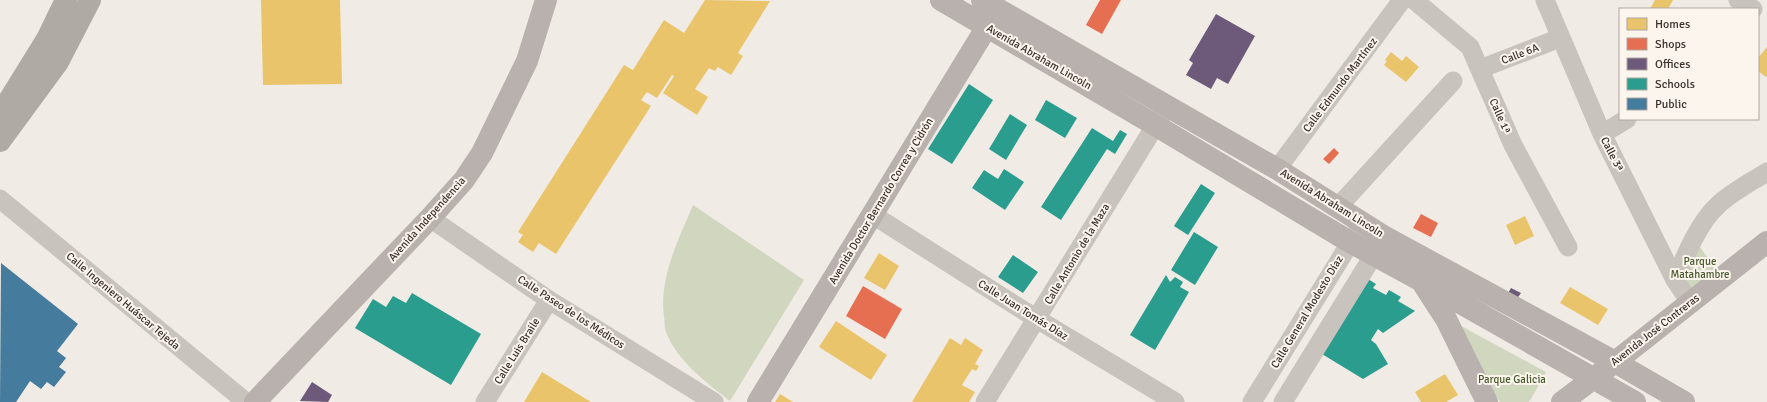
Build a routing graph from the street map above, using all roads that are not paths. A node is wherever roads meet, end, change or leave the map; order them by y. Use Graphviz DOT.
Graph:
graph roads {
  1 [pos="66,0"];
  2 [pos="90,0"];
  3 [pos="546,0"];
  4 [pos="941,0"];
  5 [pos="1402,0"];
  6 [pos="1414,0"];
  7 [pos="1545,0"];
  8 [pos="1738,0"];
  9 [pos="1751,8"];
  10 [pos="993,9"];
  11 [pos="1560,38"];
  12 [pos="1480,69"];
  13 [pos="1453,81"];
  14 [pos="1168,106"];
  15 [pos="0,115"];
  16 [pos="1625,120"];
  17 [pos="1155,125"];
  18 [pos="1602,134"];
  19 [pos="0,140"];
  20 [pos="1277,169"];
  21 [pos="1767,172"];
  22 [pos="0,199"];
  23 [pos="1338,207"];
  24 [pos="873,215"];
  25 [pos="430,218"];
  26 [pos="1363,222"];
  27 [pos="1385,237"];
  28 [pos="1350,242"];
  29 [pos="1767,242"];
  30 [pos="1568,248"];
  31 [pos="1373,255"];
  32 [pos="1420,280"];
  33 [pos="1675,280"];
  34 [pos="549,300"];
  35 [pos="1690,302"];
  36 [pos="1037,319"];
  37 [pos="1615,362"];
  38 [pos="1593,378"];
  39 [pos="246,402"];
  40 [pos="254,402"];
  41 [pos="485,402"];
  42 [pos="714,402"];
  43 [pos="758,402"];
  44 [pos="985,402"];
  45 [pos="1175,402"];
  46 [pos="1252,402"];
  47 [pos="1283,402"];
  48 [pos="1487,402"];
  49 [pos="1562,402"];
  50 [pos="1635,402"];
  51 [pos="1684,402"];
  1 -- 15 [label="highway"];
  2 -- 19 [label="highway"];
  3 -- 25 [label="main road, Avenida Independencia"];
  4 -- 10 [label="main road, Avenida Abraham Lincoln"];
  5 -- 20 [label="street, Calle Edmundo Martínez"];
  6 -- 12 [label="street, Calle 1ª"];
  7 -- 11 [label="street, Calle 3ª"];
  8 -- 9 [label="street"];
  10 -- 14 [label="main road, Avenida Abraham Lincoln"];
  10 -- 17 [label="main road, Avenida Abraham Lincoln"];
  10 -- 24 [label="main road, Avenida Doctor Bernardo Correa y Cidrón"];
  11 -- 12 [label="street, Calle 6A"];
  11 -- 18 [label="street, Calle 3ª"];
  12 -- 30 [label="street, Calle 1ª"];
  13 -- 23 [label="street"];
  14 -- 17 [label="street, Calle Antonio de la Maza"];
  14 -- 20 [label="main road, Avenida Abraham Lincoln"];
  16 -- 18 [label="street"];
  17 -- 28 [label="main road, Avenida Abraham Lincoln"];
  17 -- 36 [label="street, Calle Antonio de la Maza"];
  18 -- 33 [label="street, Calle 3ª"];
  20 -- 23 [label="main road, Avenida Abraham Lincoln"];
  21 -- 33 [label="street"];
  22 -- 39 [label="street, Calle Ingeniero Huáscar Tejeda"];
  23 -- 26 [label="main road, Avenida Abraham Lincoln"];
  24 -- 36 [label="street, Calle Juan Tomás Díaz"];
  24 -- 43 [label="main road, Avenida Doctor Bernardo Correa y Cidrón"];
  25 -- 34 [label="street, Calle Paseo de los Médicos"];
  25 -- 40 [label="main road, Avenida Independencia"];
  26 -- 27 [label="main road, Avenida Abraham Lincoln"];
  26 -- 28 [label="street, Calle General Modesto Díaz"];
  27 -- 31 [label="street"];
  27 -- 37 [label="main road, Avenida Abraham Lincoln"];
  28 -- 31 [label="main road, Avenida Abraham Lincoln"];
  28 -- 46 [label="street, Calle General Modesto Díaz"];
  29 -- 35 [label="main road, Avenida José Contreras"];
  31 -- 32 [label="main road, Avenida Abraham Lincoln"];
  31 -- 47 [label="street"];
  32 -- 38 [label="main road, Avenida Abraham Lincoln"];
  32 -- 48 [label="main road"];
  33 -- 35 [label="street, Calle 3ª"];
  34 -- 41 [label="street, Calle Luis Braile"];
  34 -- 42 [label="street, Calle Paseo de los Médicos"];
  35 -- 37 [label="main road, Avenida José Contreras"];
  36 -- 44 [label="street, Calle Antonio de la Maza"];
  36 -- 45 [label="street, Calle Juan Tomás Díaz"];
  37 -- 38 [label="main road, Avenida José Contreras"];
  37 -- 51 [label="main road, Avenida Abraham Lincoln"];
  38 -- 49 [label="main road, Avenida José Contreras"];
  38 -- 50 [label="main road, Avenida Abraham Lincoln"];
}
